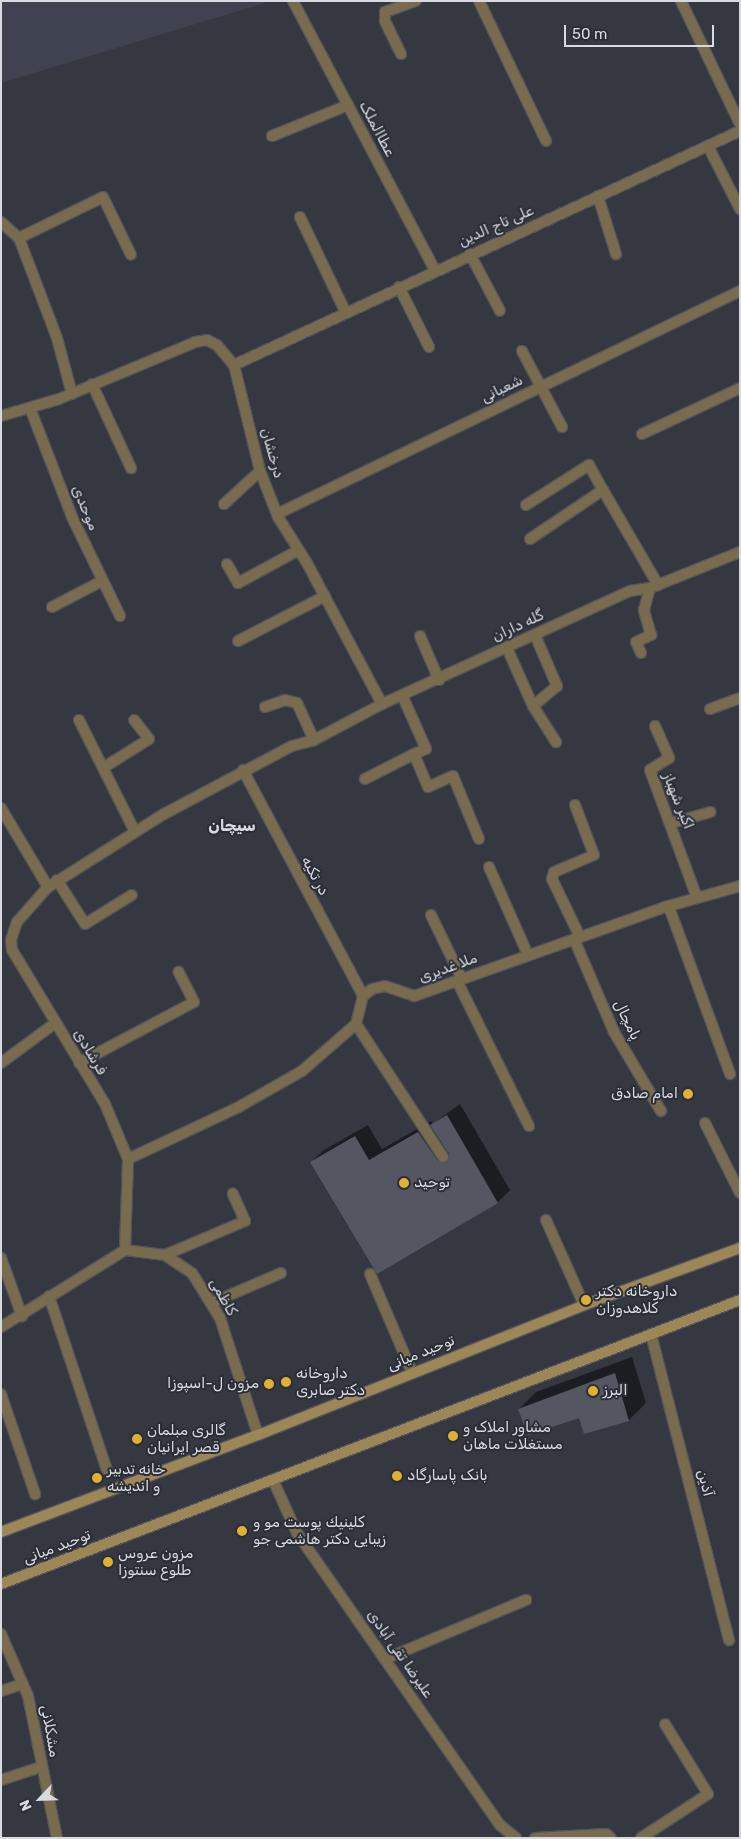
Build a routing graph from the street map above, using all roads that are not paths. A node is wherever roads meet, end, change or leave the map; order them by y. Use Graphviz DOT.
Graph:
graph roads {
  1 [pos="293,1"];
  2 [pos="416,1"];
  3 [pos="479,1"];
  4 [pos="681,1"];
  5 [pos="401,54"];
  6 [pos="348,105"];
  7 [pos="740,124"];
  8 [pos="740,131"];
  9 [pos="272,136"];
  10 [pos="546,141"];
  11 [pos="708,146"];
  12 [pos="598,196"];
  13 [pos="740,209"];
  14 [pos="300,218"];
  15 [pos="1,222"];
  16 [pos="19,238"];
  17 [pos="470,254"];
  18 [pos="616,254"];
  19 [pos="130,255"];
  20 [pos="435,270"];
  21 [pos="399,287"];
  22 [pos="740,291"];
  23 [pos="500,310"];
  24 [pos="346,311"];
  25 [pos="429,347"];
  26 [pos="522,352"];
  27 [pos="234,365"];
  28 [pos="92,384"];
  29 [pos="541,387"];
  30 [pos="740,388"];
  31 [pos="72,394"];
  32 [pos="30,408"];
  33 [pos="1,416"];
  34 [pos="562,427"];
  35 [pos="642,434"];
  36 [pos="131,468"];
  37 [pos="260,471"];
  38 [pos="604,490"];
  39 [pos="224,504"];
  40 [pos="526,505"];
  41 [pos="277,514"];
  42 [pos="530,539"];
  43 [pos="298,550"];
  44 [pos="740,552"];
  45 [pos="227,564"];
  46 [pos="102,581"];
  47 [pos="654,586"];
  48 [pos="325,596"];
  49 [pos="52,607"];
  50 [pos="120,616"];
  51 [pos="535,635"];
  52 [pos="420,636"];
  53 [pos="238,641"];
  54 [pos="506,648"];
  55 [pos="641,653"];
  56 [pos="439,680"];
  57 [pos="402,695"];
  58 [pos="740,698"];
  59 [pos="382,704"];
  60 [pos="533,706"];
  61 [pos="266,707"];
  62 [pos="710,709"];
  63 [pos="79,720"];
  64 [pos="134,720"];
  65 [pos="655,726"];
  66 [pos="314,740"];
  67 [pos="556,742"];
  68 [pos="414,754"];
  69 [pos="103,768"];
  70 [pos="243,770"];
  71 [pos="365,779"];
  72 [pos="575,805"];
  73 [pos="1,808"];
  74 [pos="710,812"];
  75 [pos="672,824"];
  76 [pos="135,832"];
  77 [pos="479,839"];
  78 [pos="489,867"];
  79 [pos="57,880"];
  80 [pos="740,886"];
  81 [pos="48,887"];
  82 [pos="132,895"];
  83 [pos="697,898"];
  84 [pos="669,906"];
  85 [pos="431,915"];
  86 [pos="577,938"];
  87 [pos="6,942"];
  88 [pos="528,955"];
  89 [pos="179,972"];
  90 [pos="459,980"];
  91 [pos="363,996"];
  92 [pos="56,1023"];
  93 [pos="356,1024"];
  94 [pos="1,1063"];
  95 [pos="79,1063"];
  96 [pos="730,1074"];
  97 [pos="661,1111"];
  98 [pos="705,1123"];
  99 [pos="529,1126"];
  100 [pos="443,1157"];
  101 [pos="128,1159"];
  102 [pos="233,1194"];
  103 [pos="740,1194"];
  104 [pos="546,1220"];
  105 [pos="740,1248"];
  106 [pos="125,1250"];
  107 [pos="165,1255"];
  108 [pos="1,1258"];
  109 [pos="281,1273"];
  110 [pos="370,1274"];
  111 [pos="49,1296"];
  112 [pos="740,1300"];
  113 [pos="211,1303"];
  114 [pos="584,1305"];
  115 [pos="22,1316"];
  116 [pos="1,1327"];
  117 [pos="652,1334"];
  118 [pos="412,1372"];
  119 [pos="1,1394"];
  120 [pos="258,1435"];
  121 [pos="108,1470"];
  122 [pos="272,1480"];
  123 [pos="35,1494"];
  124 [pos="1,1532"];
  125 [pos="1,1584"];
  126 [pos="526,1600"];
  127 [pos="1,1634"];
  128 [pos="729,1640"];
  129 [pos="385,1659"];
  130 [pos="22,1684"];
  131 [pos="1,1691"];
  132 [pos="665,1724"];
  133 [pos="41,1767"];
  134 [pos="1,1780"];
  135 [pos="57,1838"];
  136 [pos="516,1838"];
  137 [pos="534,1838"];
  138 [pos="611,1838"];
  139 [pos="641,1838"];
  1 -- 6 [label="street, عطاالملک"];
  2 -- 5 [label="street"];
  3 -- 10 [label="street"];
  4 -- 7 [label="street"];
  6 -- 9 [label="street"];
  6 -- 20 [label="street, عطاالملک"];
  8 -- 11 [label="street, علی تاج الدین"];
  11 -- 12 [label="street, علی تاج الدین"];
  11 -- 13 [label="street"];
  12 -- 17 [label="street, علی تاج الدین"];
  12 -- 18 [label="street"];
  14 -- 24 [label="street"];
  15 -- 16 [label="street"];
  16 -- 19 [label="street"];
  16 -- 31 [label="street"];
  17 -- 20 [label="street, علی تاج الدین"];
  17 -- 23 [label="street"];
  20 -- 21 [label="street, علی تاج الدین"];
  21 -- 24 [label="street, علی تاج الدین"];
  21 -- 25 [label="street"];
  22 -- 29 [label="street, شعبانی"];
  24 -- 27 [label="street, علی تاج الدین"];
  26 -- 29 [label="street"];
  27 -- 28 [label="street, درخشان"];
  27 -- 37 [label="street, درخشان"];
  28 -- 31 [label="street, درخشان"];
  28 -- 36 [label="street"];
  29 -- 34 [label="street"];
  29 -- 41 [label="street, شعبانی"];
  30 -- 35 [label="street"];
  31 -- 32 [label="street, درخشان"];
  32 -- 33 [label="street, درخشان"];
  32 -- 46 [label="street, موحدی"];
  37 -- 39 [label="street"];
  37 -- 41 [label="street, درخشان"];
  38 -- 40 [label="street"];
  38 -- 42 [label="street"];
  38 -- 47 [label="street"];
  41 -- 43 [label="street, درخشان"];
  43 -- 45 [label="street"];
  43 -- 48 [label="street, درخشان"];
  44 -- 47 [label="street, گله داران"];
  46 -- 49 [label="street"];
  46 -- 50 [label="street, موحدی"];
  47 -- 51 [label="street, گله داران"];
  47 -- 55 [label="street"];
  48 -- 53 [label="street"];
  48 -- 59 [label="street, درخشان"];
  51 -- 54 [label="street, گله داران"];
  51 -- 60 [label="street"];
  52 -- 56 [label="street"];
  54 -- 56 [label="street, گله داران"];
  54 -- 60 [label="street"];
  56 -- 57 [label="street, گله داران"];
  57 -- 59 [label="street, گله داران"];
  57 -- 68 [label="street"];
  58 -- 62 [label="street"];
  59 -- 66 [label="street, گله داران"];
  60 -- 67 [label="street"];
  61 -- 66 [label="street"];
  63 -- 69 [label="street"];
  64 -- 69 [label="street"];
  65 -- 75 [label="street, اکبر شهباز"];
  66 -- 70 [label="street, گله داران"];
  68 -- 71 [label="street"];
  68 -- 77 [label="street"];
  69 -- 76 [label="street"];
  70 -- 76 [label="street, فرشادی"];
  70 -- 91 [label="street, در تکیه"];
  72 -- 86 [label="street, پامچال"];
  73 -- 81 [label="street"];
  74 -- 75 [label="street"];
  75 -- 83 [label="street, اکبر شهباز"];
  76 -- 79 [label="street, فرشادی"];
  78 -- 88 [label="street"];
  79 -- 81 [label="street, فرشادی"];
  79 -- 82 [label="street"];
  80 -- 83 [label="street, ملا غدیری"];
  81 -- 87 [label="street, فرشادی"];
  83 -- 84 [label="street, ملا غدیری"];
  84 -- 86 [label="street, ملا غدیری"];
  84 -- 96 [label="street"];
  85 -- 90 [label="street"];
  86 -- 88 [label="street, ملا غدیری"];
  86 -- 97 [label="street, پامچال"];
  87 -- 92 [label="street, فرشادی"];
  88 -- 90 [label="street, ملا غدیری"];
  89 -- 95 [label="street"];
  90 -- 91 [label="street, ملا غدیری"];
  90 -- 99 [label="street"];
  91 -- 93 [label="street"];
  92 -- 94 [label="street"];
  92 -- 95 [label="street, فرشادی"];
  93 -- 100 [label="street"];
  93 -- 101 [label="street"];
  95 -- 101 [label="street, فرشادی"];
  98 -- 103 [label="street"];
  101 -- 106 [label="street, فرشادی"];
  102 -- 107 [label="street"];
  104 -- 114 [label="street"];
  105 -- 114 [label="main road, توحید میانی"];
  106 -- 107 [label="street, کاظمی"];
  106 -- 111 [label="street"];
  107 -- 113 [label="street, کاظمی"];
  108 -- 115 [label="street"];
  109 -- 113 [label="street"];
  110 -- 118 [label="street"];
  111 -- 115 [label="street"];
  111 -- 121 [label="street"];
  112 -- 117 [label="main road, توحید میانی"];
  113 -- 120 [label="street, کاظمی"];
  114 -- 118 [label="main road, توحید میانی"];
  115 -- 116 [label="street"];
  117 -- 122 [label="main road, توحید میانی"];
  117 -- 128 [label="street, آذین"];
  118 -- 120 [label="main road, توحید میانی"];
  119 -- 123 [label="street"];
  120 -- 124 [label="main road, توحید میانی"];
  122 -- 125 [label="main road, توحید میانی"];
  122 -- 129 [label="street, علیرضا تقی آبادی"];
  126 -- 129 [label="street"];
  127 -- 130 [label="street, مشکلانی"];
  129 -- 136 [label="street, علیرضا تقی آبادی"];
  130 -- 131 [label="street"];
  130 -- 133 [label="street, مشکلانی"];
  132 -- 139 [label="street"];
  133 -- 134 [label="street"];
  133 -- 135 [label="street, مشکلانی"];
  137 -- 138 [label="street"];
}
